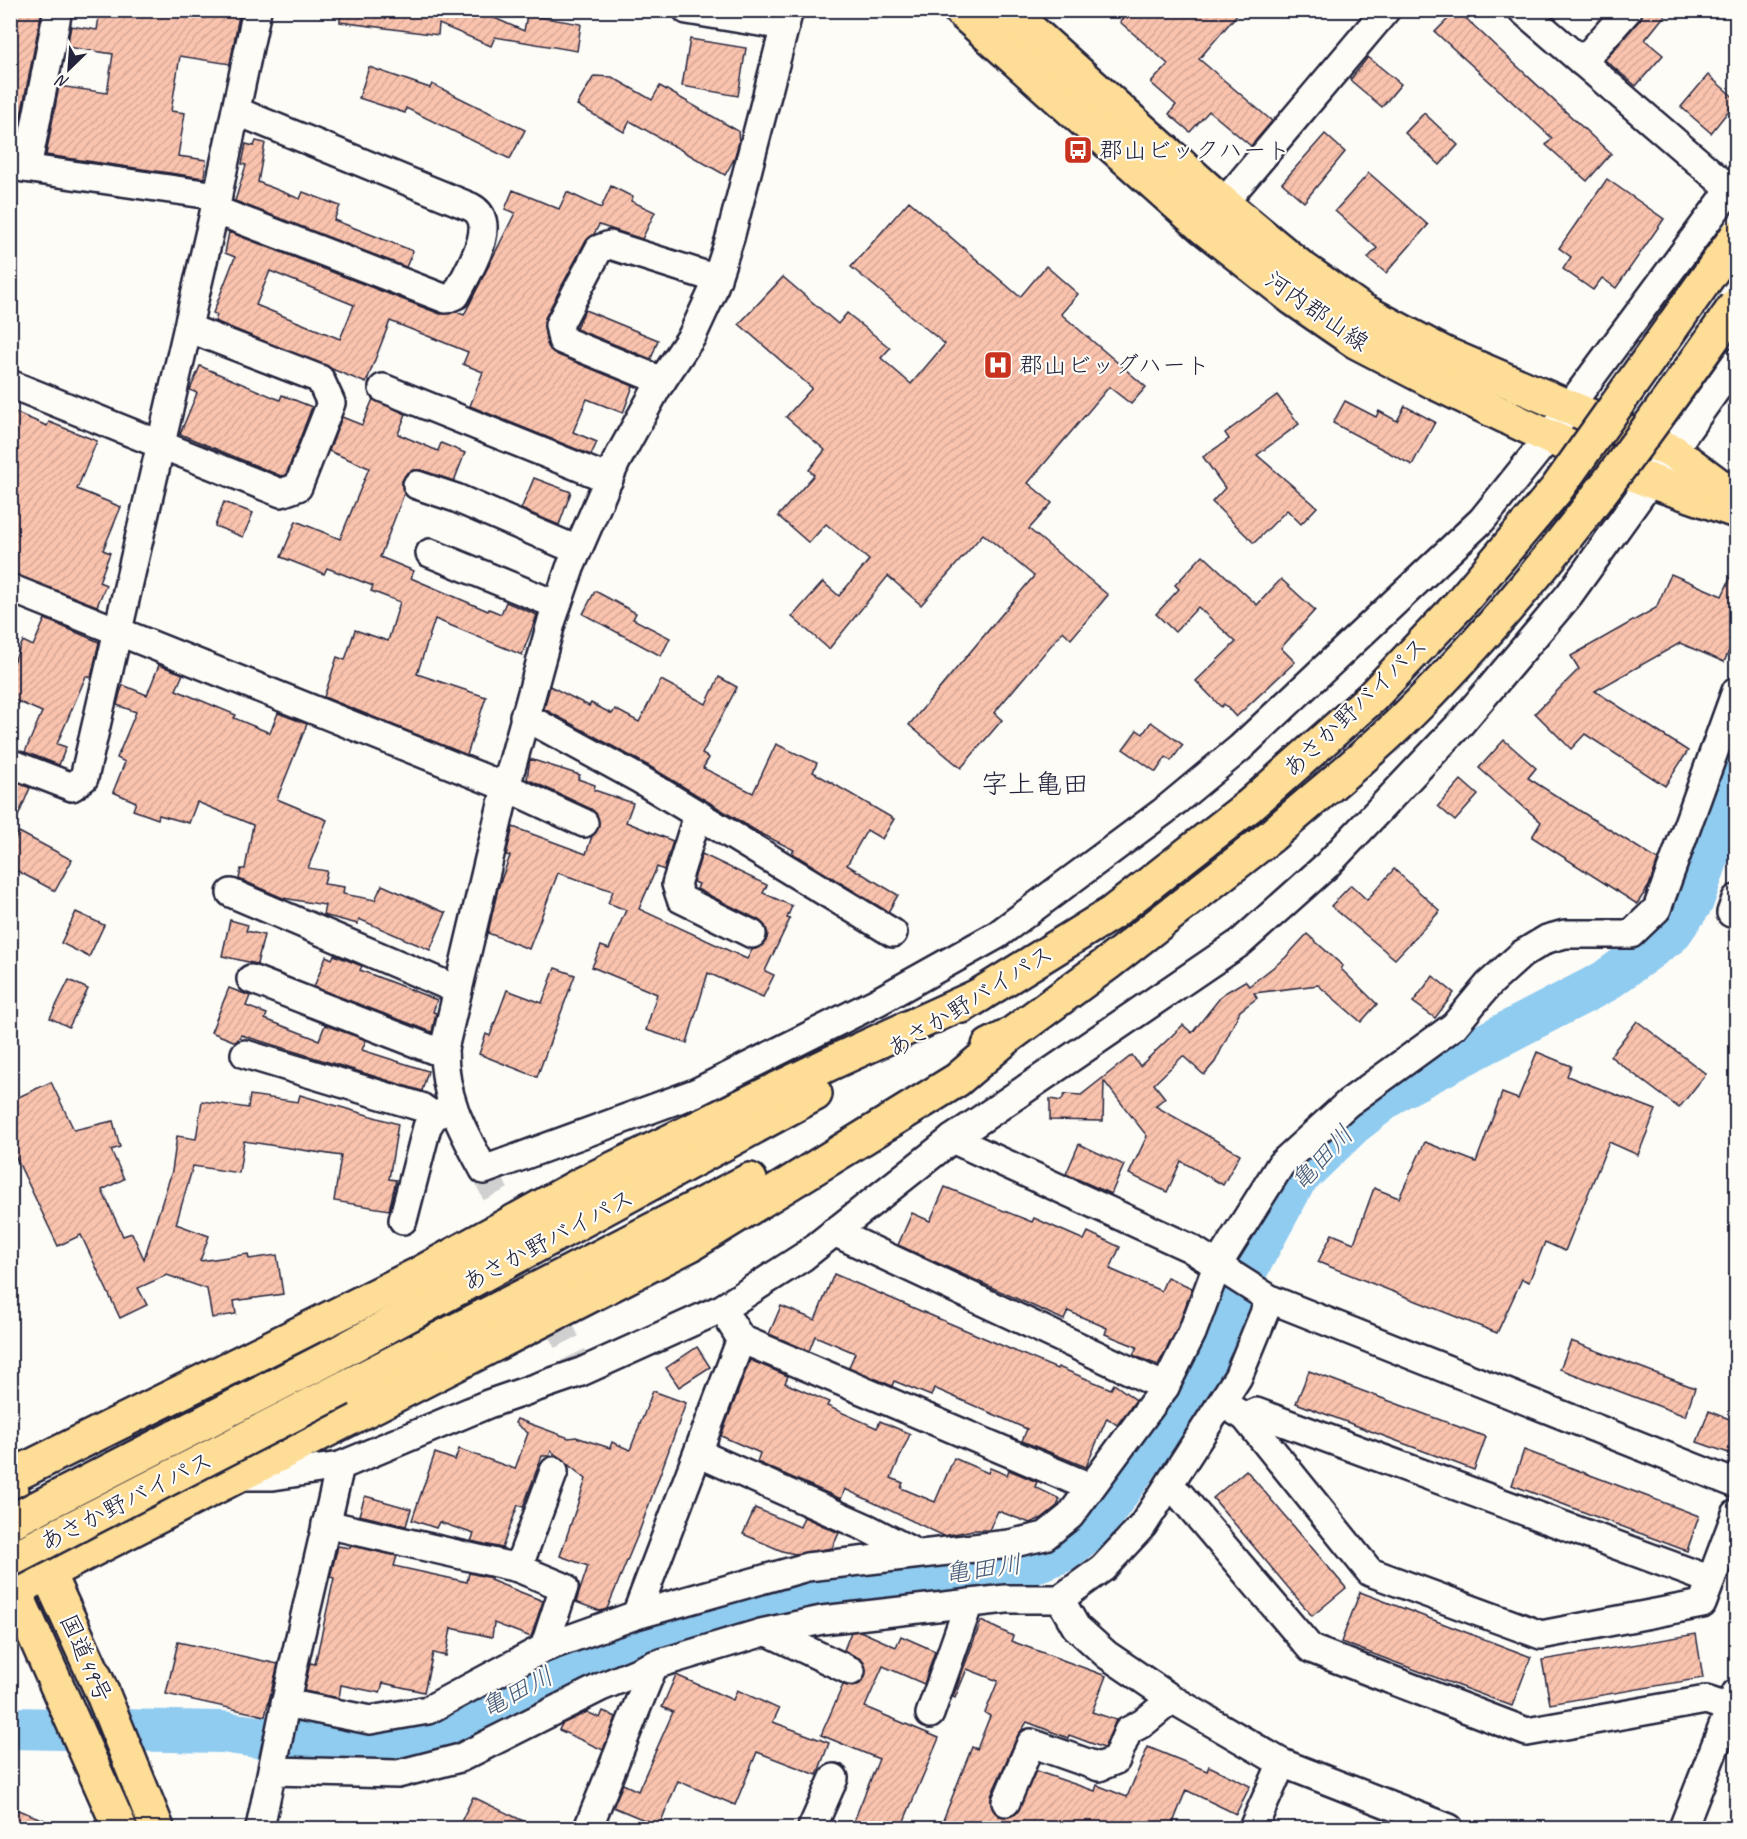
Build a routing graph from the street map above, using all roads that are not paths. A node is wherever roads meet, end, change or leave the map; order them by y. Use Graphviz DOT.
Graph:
graph roads {
  1 [pos="58,10"];
  2 [pos="257,10"];
  3 [pos="687,10"];
  4 [pos="960,10"];
  5 [pos="1008,10"];
  6 [pos="1386,10"];
  7 [pos="1522,10"];
  8 [pos="1628,10"];
  9 [pos="787,18"];
  10 [pos="1582,62"];
  11 [pos="236,111"];
  12 [pos="19,167"];
  13 [pos="1734,186"];
  14 [pos="216,203"];
  15 [pos="1213,215"];
  16 [pos="1737,237"];
  17 [pos="717,279"];
  18 [pos="1737,304"];
  19 [pos="188,328"];
  20 [pos="1737,362"];
  21 [pos="662,381"];
  22 [pos="10,384"];
  23 [pos="383,388"];
  24 [pos="1569,406"];
  25 [pos="1549,437"];
  26 [pos="161,447"];
  27 [pos="1674,452"];
  28 [pos="609,479"];
  29 [pos="1650,482"];
  30 [pos="417,485"];
  31 [pos="1737,498"];
  32 [pos="1737,511"];
  33 [pos="577,550"];
  34 [pos="430,553"];
  35 [pos="10,588"];
  36 [pos="557,604"];
  37 [pos="119,633"];
  38 [pos="1737,691"];
  39 [pos="524,716"];
  40 [pos="10,763"];
  41 [pos="506,787"];
  42 [pos="698,814"];
  43 [pos="584,823"];
  44 [pos="231,893"];
  45 [pos="893,933"];
  46 [pos="752,934"];
  47 [pos="251,979"];
  48 [pos="458,990"];
  49 [pos="980,995"];
  50 [pos="1009,1036"];
  51 [pos="245,1054"];
  52 [pos="444,1054"];
  53 [pos="443,1112"];
  54 [pos="952,1139"];
  55 [pos="403,1220"];
  56 [pos="834,1232"];
  57 [pos="1220,1268"];
  58 [pos="1270,1299"];
  59 [pos="723,1308"];
  60 [pos="741,1339"];
  61 [pos="1165,1387"];
  62 [pos="1222,1403"];
  63 [pos="1245,1417"];
  64 [pos="698,1454"];
  65 [pos="340,1466"];
  66 [pos="554,1471"];
  67 [pos="238,1476"];
  68 [pos="10,1478"];
  69 [pos="1737,1484"];
  70 [pos="1169,1486"];
  71 [pos="1090,1487"];
  72 [pos="10,1490"];
  73 [pos="1737,1514"];
  74 [pos="10,1522"];
  75 [pos="326,1524"];
  76 [pos="917,1554"];
  77 [pos="518,1568"];
  78 [pos="49,1573"];
  79 [pos="1711,1580"];
  80 [pos="12,1581"];
  81 [pos="1060,1599"];
  82 [pos="969,1603"];
  83 [pos="636,1615"];
  84 [pos="768,1632"];
  85 [pos="544,1648"];
  86 [pos="654,1665"];
  87 [pos="851,1671"];
  88 [pos="1173,1699"];
  89 [pos="1733,1700"];
  90 [pos="284,1710"];
  91 [pos="930,1714"];
  92 [pos="1282,1763"];
  93 [pos="273,1771"];
  94 [pos="834,1778"];
  95 [pos="1006,1802"];
  96 [pos="120,1828"];
  97 [pos="157,1828"];
  98 [pos="260,1828"];
  99 [pos="588,1828"];
  100 [pos="812,1828"];
  101 [pos="1253,1828"];
  102 [pos="1449,1828"];
  103 [pos="1683,1828"];
  1 -- 12 [label="street"];
  2 -- 11 [label="street"];
  3 -- 9 [label="street"];
  4 -- 15 [label="main road, 河内郡山線"];
  5 -- 15 [label="main road, 河内郡山線"];
  6 -- 15 [label="street"];
  7 -- 10 [label="street"];
  8 -- 10 [label="street"];
  9 -- 17 [label="street"];
  10 -- 13 [label="street"];
  11 -- 14 [label="street"];
  11 -- 14 [label="street"];
  12 -- 14 [label="street"];
  13 -- 24 [label="street"];
  14 -- 19 [label="street"];
  15 -- 24 [label="main road, 河内郡山線"];
  15 -- 25 [label="main road, 河内郡山線"];
  16 -- 49 [label="main road, あさか野バイパス, bridge"];
  17 -- 21 [label="street"];
  17 -- 21 [label="street"];
  18 -- 50 [label="main road, あさか野バイパス, bridge"];
  19 -- 26 [label="street"];
  19 -- 26 [label="street"];
  20 -- 27 [label="street"];
  21 -- 28 [label="street"];
  22 -- 26 [label="street"];
  23 -- 28 [label="street"];
  24 -- 25 [label="street"];
  24 -- 27 [label="main road, 河内郡山線"];
  25 -- 29 [label="main road, 河内郡山線"];
  25 -- 53 [label="street"];
  26 -- 37 [label="street"];
  27 -- 29 [label="street"];
  27 -- 31 [label="main road, 河内郡山線"];
  28 -- 33 [label="street"];
  29 -- 32 [label="main road, 河内郡山線"];
  29 -- 54 [label="street"];
  30 -- 33 [label="street"];
  33 -- 36 [label="street"];
  34 -- 36 [label="street"];
  35 -- 37 [label="street"];
  36 -- 39 [label="street"];
  37 -- 40 [label="street"];
  37 -- 41 [label="street"];
  38 -- 57 [label="street"];
  39 -- 41 [label="street"];
  39 -- 42 [label="street"];
  41 -- 43 [label="street"];
  41 -- 48 [label="street"];
  42 -- 45 [label="street"];
  42 -- 46 [label="street"];
  44 -- 48 [label="street"];
  47 -- 52 [label="street"];
  48 -- 52 [label="street"];
  49 -- 68 [label="main road"];
  49 -- 74 [label="main road, あさか野バイパス, bridge"];
  50 -- 67 [label="main road"];
  50 -- 80 [label="main road, あさか野バイパス, bridge"];
  51 -- 53 [label="street"];
  52 -- 53 [label="street"];
  53 -- 55 [label="street"];
  54 -- 56 [label="street"];
  54 -- 57 [label="street"];
  56 -- 59 [label="street"];
  56 -- 61 [label="street"];
  57 -- 58 [label="street"];
  57 -- 61 [label="street"];
  58 -- 62 [label="street"];
  58 -- 69 [label="street"];
  59 -- 60 [label="street"];
  59 -- 65 [label="street"];
  60 -- 64 [label="street"];
  60 -- 71 [label="street"];
  61 -- 71 [label="street"];
  62 -- 63 [label="street"];
  62 -- 70 [label="street"];
  63 -- 79 [label="street"];
  63 -- 79 [label="street"];
  64 -- 76 [label="street"];
  64 -- 83 [label="street"];
  65 -- 67 [label="street"];
  65 -- 75 [label="street"];
  66 -- 77 [label="street"];
  67 -- 78 [label="main road"];
  70 -- 81 [label="street"];
  70 -- 89 [label="street"];
  71 -- 76 [label="street"];
  72 -- 78 [label="main road, 国道49号"];
  73 -- 79 [label="street"];
  75 -- 77 [label="street"];
  75 -- 90 [label="street"];
  76 -- 83 [label="street"];
  77 -- 85 [label="street"];
  78 -- 80 [label="main road"];
  78 -- 97 [label="main road, 国道49号"];
  80 -- 96 [label="main road, 国道49号"];
  81 -- 82 [label="street"];
  81 -- 88 [label="street"];
  82 -- 84 [label="street"];
  82 -- 91 [label="street"];
  83 -- 85 [label="street"];
  84 -- 86 [label="street"];
  84 -- 87 [label="street"];
  85 -- 90 [label="street"];
  86 -- 93 [label="street"];
  86 -- 99 [label="street"];
  88 -- 92 [label="street"];
  88 -- 95 [label="street"];
  89 -- 103 [label="street"];
  90 -- 93 [label="street"];
  92 -- 101 [label="street"];
  92 -- 102 [label="street"];
  93 -- 98 [label="street"];
  94 -- 100 [label="street"];
}
